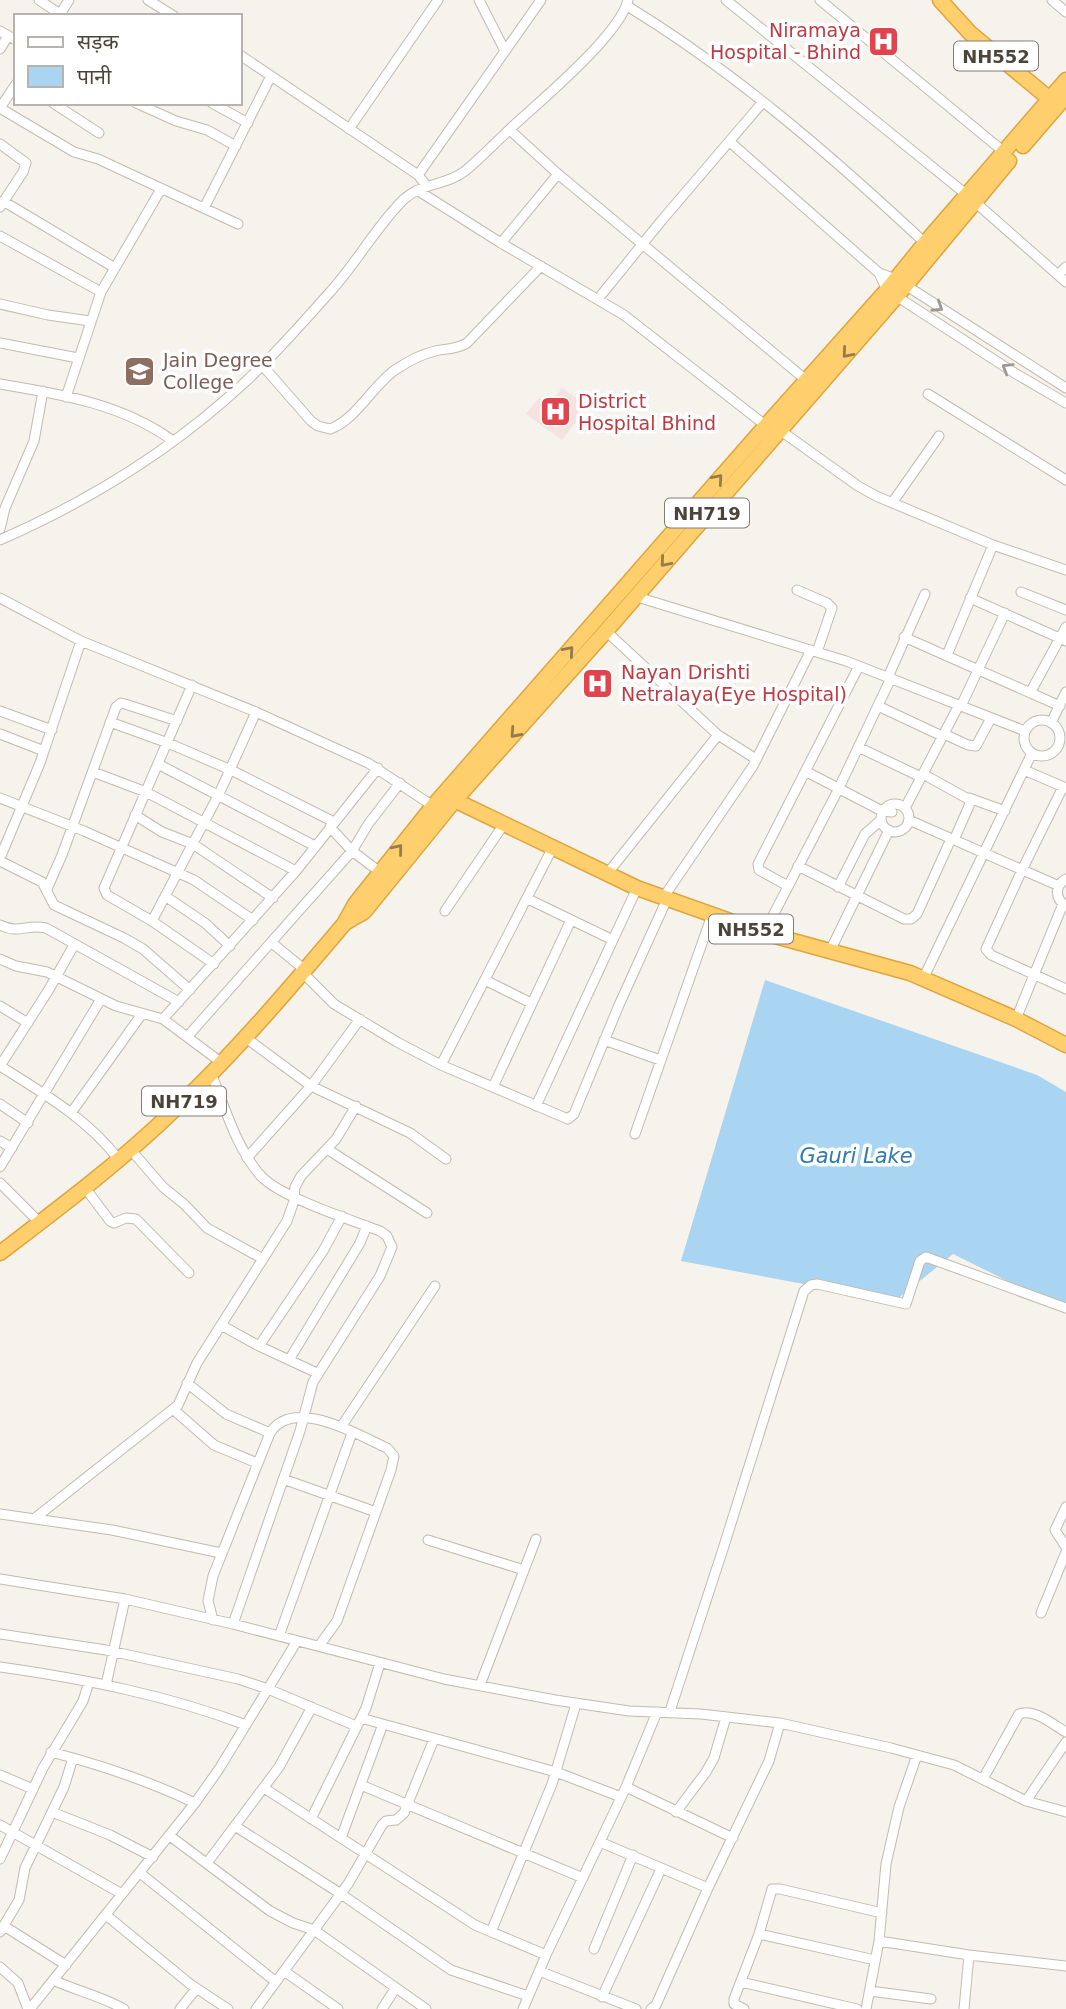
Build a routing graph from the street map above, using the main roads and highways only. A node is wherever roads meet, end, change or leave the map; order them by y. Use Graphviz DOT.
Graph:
graph roads {
  1 [pos="940,0"];
  2 [pos="1066,80"];
  3 [pos="1060,103"];
  4 [pos="971,198"];
  5 [pos="896,288"];
  6 [pos="771,426"];
  7 [pos="449,797"];
  8 [pos="344,924"];
  9 [pos="1065,1044"];
  10 [pos="0,1253"];
  1 -- 3 [label="highway, NH552"];
  2 -- 3 [label="highway, NH719"];
  3 -- 4 [label="highway, NH719"];
  3 -- 4 [label="highway, NH719"];
  4 -- 5 [label="highway, NH719"];
  4 -- 5 [label="highway, NH719"];
  5 -- 6 [label="highway, NH719, one-way"];
  5 -- 6 [label="highway, NH719"];
  7 -- 6 [label="highway, NH719, one-way"];
  6 -- 7 [label="highway, NH719, one-way"];
  7 -- 8 [label="highway, NH719"];
  8 -- 7 [label="highway, NH719, one-way"];
  7 -- 9 [label="highway, NH552"];
  8 -- 10 [label="highway, NH719"];
}
